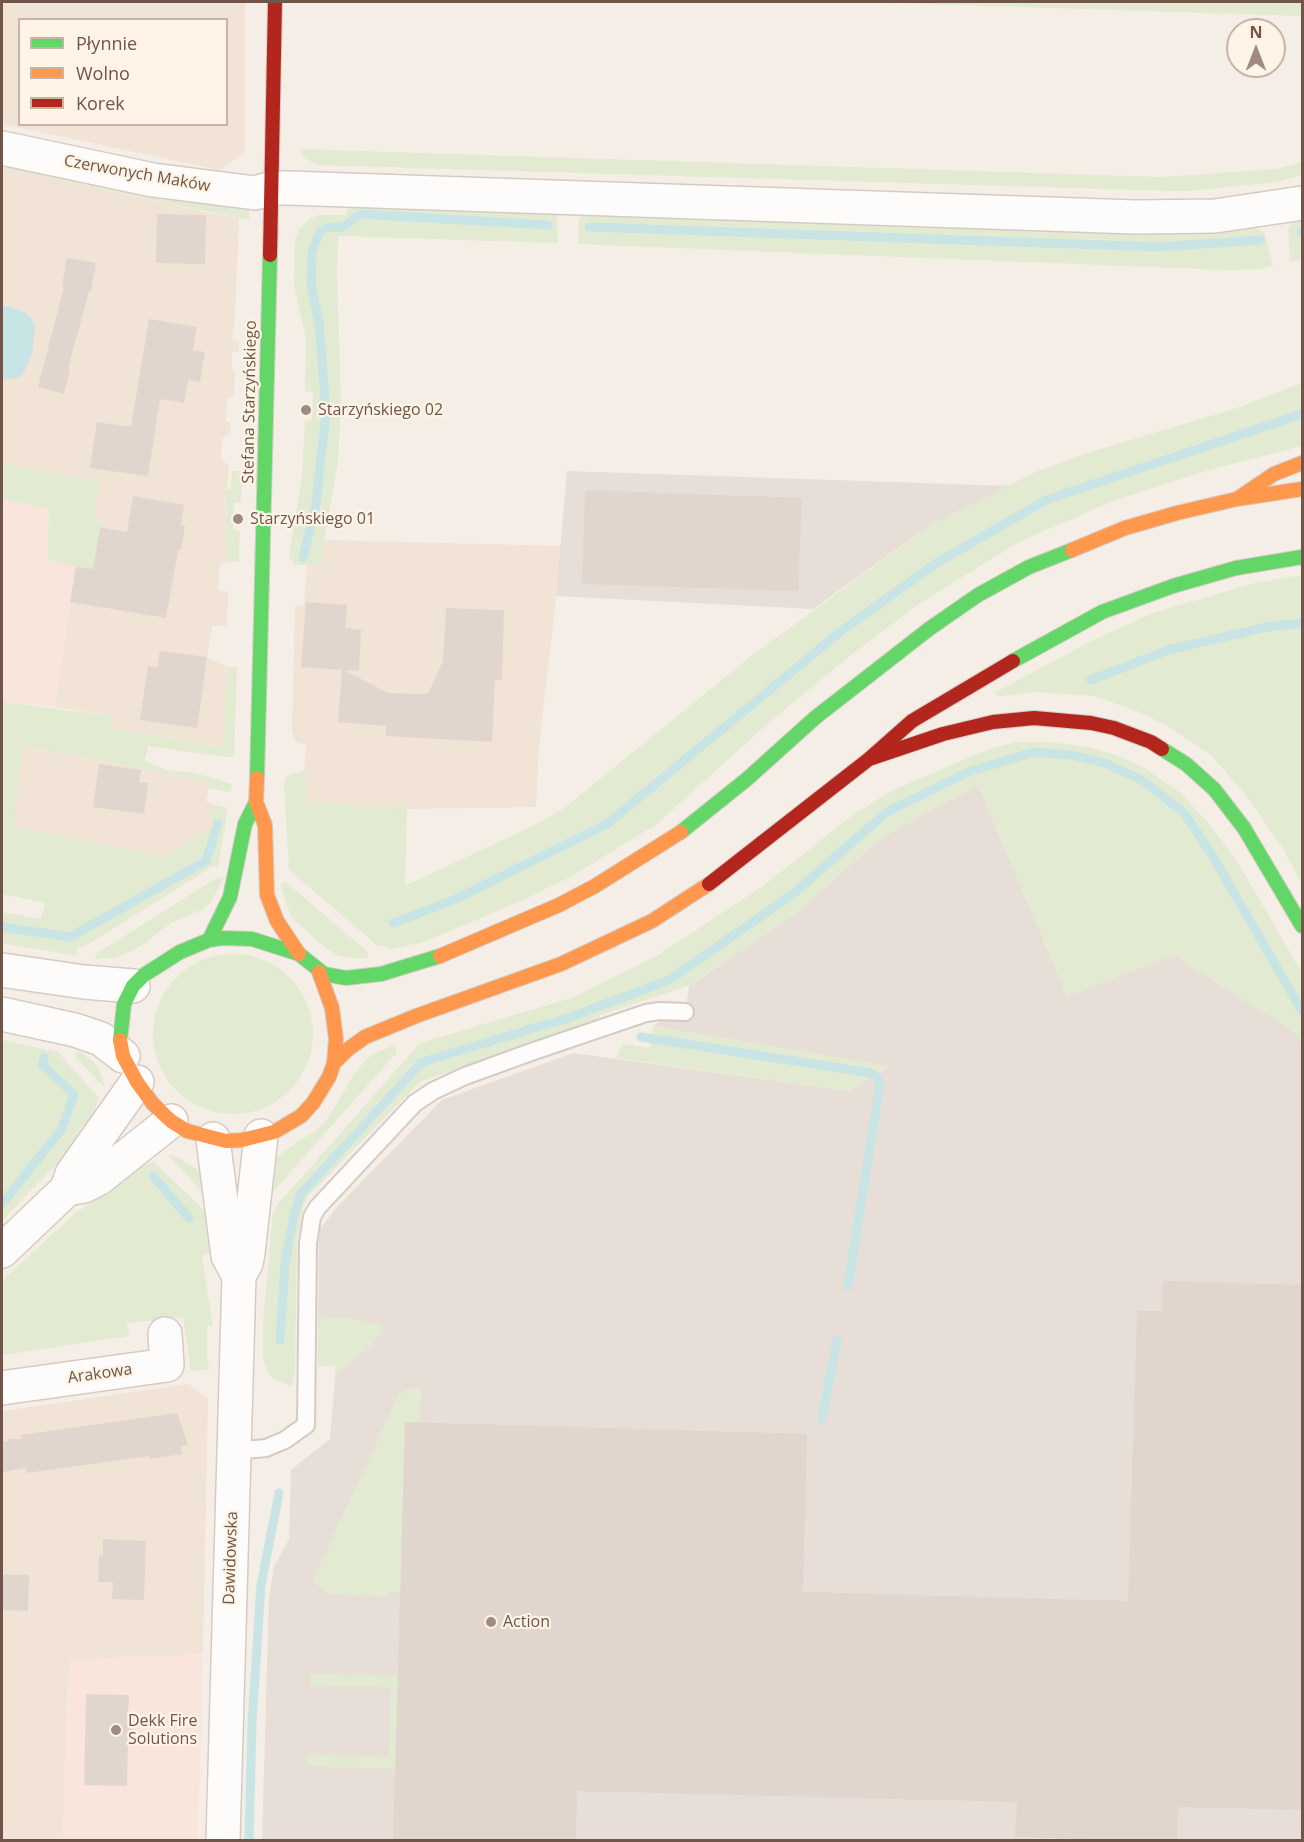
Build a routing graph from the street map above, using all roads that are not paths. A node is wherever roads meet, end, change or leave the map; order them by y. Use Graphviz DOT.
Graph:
graph roads {
  1 [pos="275,2"];
  2 [pos="2,148"];
  3 [pos="272,188"];
  4 [pos="1302,203"];
  5 [pos="1302,463"];
  6 [pos="1302,489"];
  7 [pos="1237,499"];
  8 [pos="1302,557"];
  9 [pos="869,759"];
  10 [pos="256,802"];
  11 [pos="1302,926"];
  12 [pos="209,940"];
  13 [pos="299,954"];
  14 [pos="2,970"];
  15 [pos="320,972"];
  16 [pos="132,987"];
  17 [pos="685,1012"];
  18 [pos="2,1014"];
  19 [pos="334,1063"];
  20 [pos="130,1069"];
  21 [pos="171,1120"];
  22 [pos="261,1136"];
  23 [pos="213,1139"];
  24 [pos="67,1189"];
  25 [pos="2,1251"];
  26 [pos="239,1276"];
  27 [pos="165,1334"];
  28 [pos="2,1388"];
  29 [pos="234,1451"];
  30 [pos="222,1840"];
  1 -- 3 [label="main road, Stefana Starzyńskiego"];
  2 -- 3 [label="street, Czerwonych Maków"];
  3 -- 4 [label="street, Czerwonych Maków"];
  3 -- 10 [label="main road, Stefana Starzyńskiego"];
  5 -- 7 [label="main road"];
  6 -- 7 [label="main road"];
  7 -- 15 [label="main road"];
  8 -- 9 [label="main road"];
  9 -- 11 [label="main road"];
  9 -- 19 [label="main road"];
  10 -- 12 [label="main road, Stefana Starzyńskiego"];
  10 -- 13 [label="main road, Stefana Starzyńskiego"];
  12 -- 13 [label="main road"];
  12 -- 16 [label="main road"];
  13 -- 15 [label="main road"];
  14 -- 16 [label="street"];
  15 -- 19 [label="main road"];
  16 -- 20 [label="main road"];
  17 -- 29 [label="lane"];
  18 -- 20 [label="street"];
  19 -- 22 [label="main road"];
  20 -- 21 [label="main road"];
  20 -- 24 [label="street"];
  21 -- 23 [label="main road"];
  21 -- 24 [label="street"];
  22 -- 23 [label="main road"];
  22 -- 26 [label="street, Dawidowska"];
  23 -- 26 [label="street, Dawidowska"];
  24 -- 25 [label="street"];
  26 -- 29 [label="street, Dawidowska"];
  27 -- 28 [label="street, Arakowa"];
  29 -- 30 [label="street, Dawidowska"];
}
